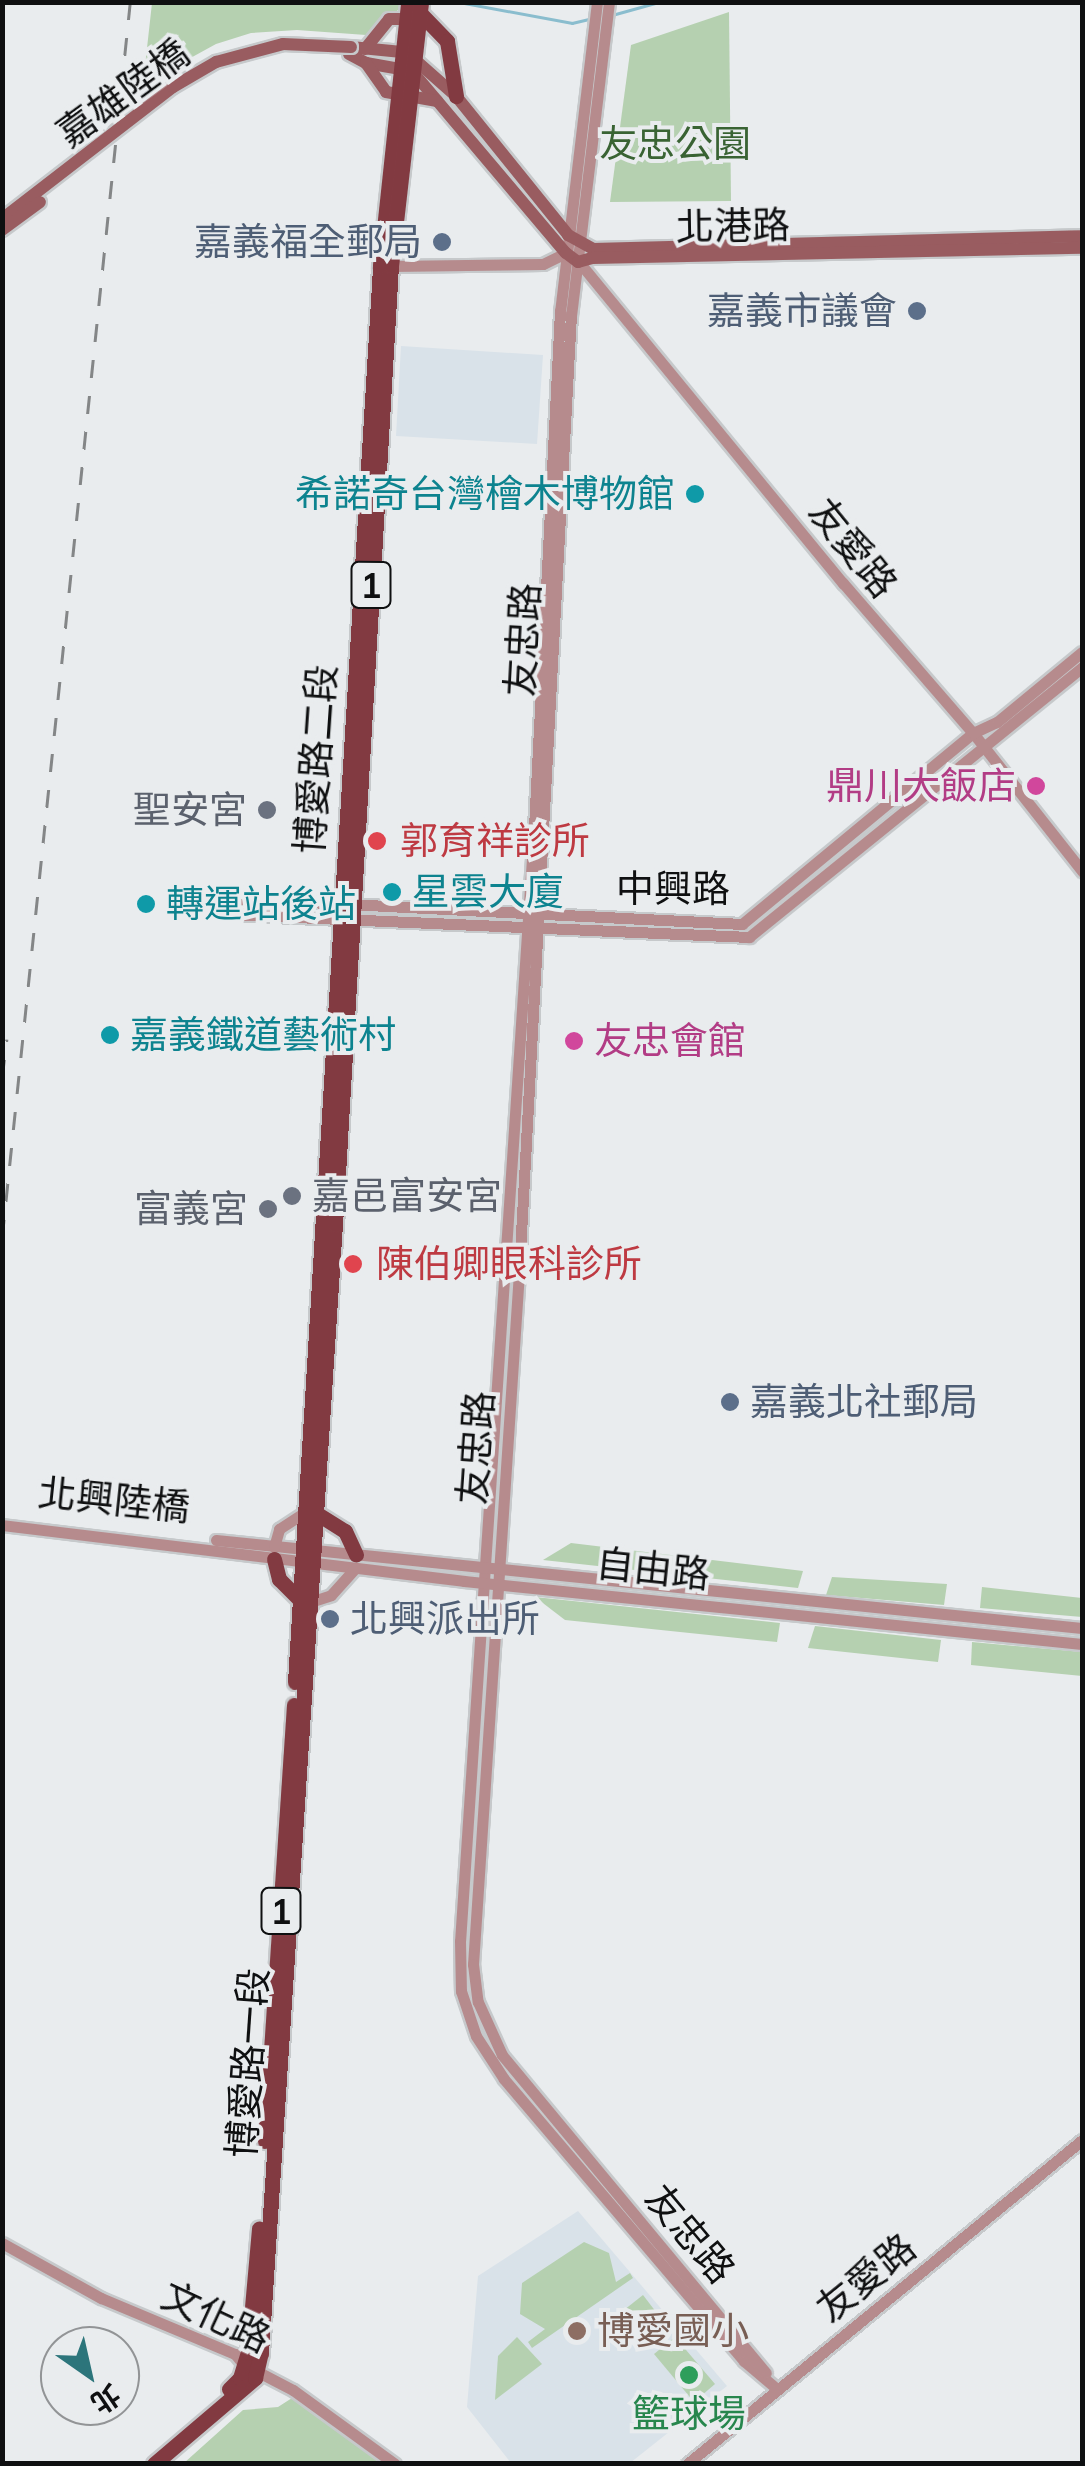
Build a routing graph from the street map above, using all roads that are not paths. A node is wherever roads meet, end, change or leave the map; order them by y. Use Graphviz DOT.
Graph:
graph roads {
  1 [pos="603,5"];
  2 [pos="413,9"];
  3 [pos="600,30"];
  4 [pos="358,53"];
  5 [pos="407,62"];
  6 [pos="403,96"];
  7 [pos="456,96"];
  8 [pos="439,101"];
  9 [pos="2,219"];
  10 [pos="2,230"];
  11 [pos="568,235"];
  12 [pos="1082,236"];
  13 [pos="579,246"];
  14 [pos="1082,248"];
  15 [pos="566,253"];
  16 [pos="578,262"];
  17 [pos="392,266"];
  18 [pos="1082,652"];
  19 [pos="1082,667"];
  20 [pos="974,733"];
  21 [pos="983,745"];
  22 [pos="1082,871"];
  23 [pos="228,898"];
  24 [pos="347,912"];
  25 [pos="228,914"];
  26 [pos="533,923"];
  27 [pos="314,1460"];
  28 [pos="310,1512"];
  29 [pos="2,1521"];
  30 [pos="219,1544"];
  31 [pos="274,1553"];
  32 [pos="308,1556"];
  33 [pos="356,1562"];
  34 [pos="493,1576"];
  35 [pos="305,1601"];
  36 [pos="1082,1628"];
  37 [pos="1082,1644"];
  38 [pos="1082,2140"];
  39 [pos="2,2243"];
  40 [pos="251,2366"];
  41 [pos="777,2389"];
  42 [pos="211,2408"];
  43 [pos="143,2464"];
  44 [pos="154,2464"];
  45 [pos="395,2464"];
  46 [pos="687,2464"];
  1 -- 3 [label="street, 友忠路"];
  2 -- 4 [label="main road"];
  2 -- 5 [label="main road, 博愛路二段 / 1"];
  2 -- 7 [label="main road"];
  3 -- 11 [label="street, 友忠路"];
  3 -- 13 [label="street, 友忠路"];
  4 -- 5 [label="main road"];
  4 -- 6 [label="main road"];
  4 -- 9 [label="main road, 嘉雄陸橋, bridge"];
  4 -- 10 [label="main road, 嘉雄陸橋, bridge"];
  5 -- 6 [label="main road, 博愛路二段 / 1"];
  5 -- 7 [label="main road"];
  5 -- 8 [label="main road"];
  6 -- 8 [label="main road"];
  6 -- 17 [label="main road, 博愛路二段 / 1"];
  6 -- 24 [label="main road, 博愛路二段 / 1"];
  7 -- 11 [label="main road"];
  8 -- 15 [label="main road"];
  11 -- 13 [label="main road"];
  11 -- 15 [label="street, 友忠路"];
  12 -- 13 [label="main road, 北港路"];
  13 -- 16 [label="street, 友忠路"];
  14 -- 16 [label="main road, 北港路"];
  15 -- 16 [label="main road"];
  15 -- 17 [label="street"];
  15 -- 26 [label="street, 友忠路"];
  16 -- 20 [label="street, 友愛路"];
  16 -- 26 [label="street, 友忠路"];
  17 -- 24 [label="main road, 博愛路二段 / 1"];
  18 -- 20 [label="street, 中興路"];
  19 -- 21 [label="street, 中興路"];
  20 -- 21 [label="street, 友愛路"];
  20 -- 26 [label="street, 中興路"];
  21 -- 22 [label="street, 友愛路"];
  21 -- 26 [label="street, 中興路"];
  23 -- 24 [label="street, 中興路"];
  24 -- 25 [label="street, 中興路"];
  24 -- 26 [label="street, 中興路"];
  24 -- 27 [label="main road, 博愛路二段 / 1"];
  26 -- 34 [label="street, 友忠路"];
  27 -- 28 [label="main road, 博愛路一段 / 1"];
  28 -- 31 [label="street"];
  28 -- 32 [label="main road, 博愛路一段 / 1"];
  28 -- 33 [label="main road"];
  29 -- 30 [label="street, 北興陸橋"];
  30 -- 31 [label="street, 自由路"];
  31 -- 32 [label="street, 自由路"];
  31 -- 35 [label="main road"];
  32 -- 33 [label="street, 自由路"];
  32 -- 35 [label="main road, 博愛路一段 / 1"];
  33 -- 34 [label="street, 自由路"];
  33 -- 35 [label="street"];
  34 -- 36 [label="street, 自由路"];
  34 -- 37 [label="street, 自由路"];
  34 -- 41 [label="street, 友忠路"];
  35 -- 40 [label="main road, 博愛路一段 / 1"];
  38 -- 41 [label="street, 友愛路"];
  39 -- 40 [label="street, 文化路"];
  40 -- 42 [label="main road"];
  40 -- 45 [label="street, 文化路"];
  41 -- 46 [label="street, 友愛路"];
  42 -- 43 [label="main road"];
  42 -- 44 [label="main road"];
}
